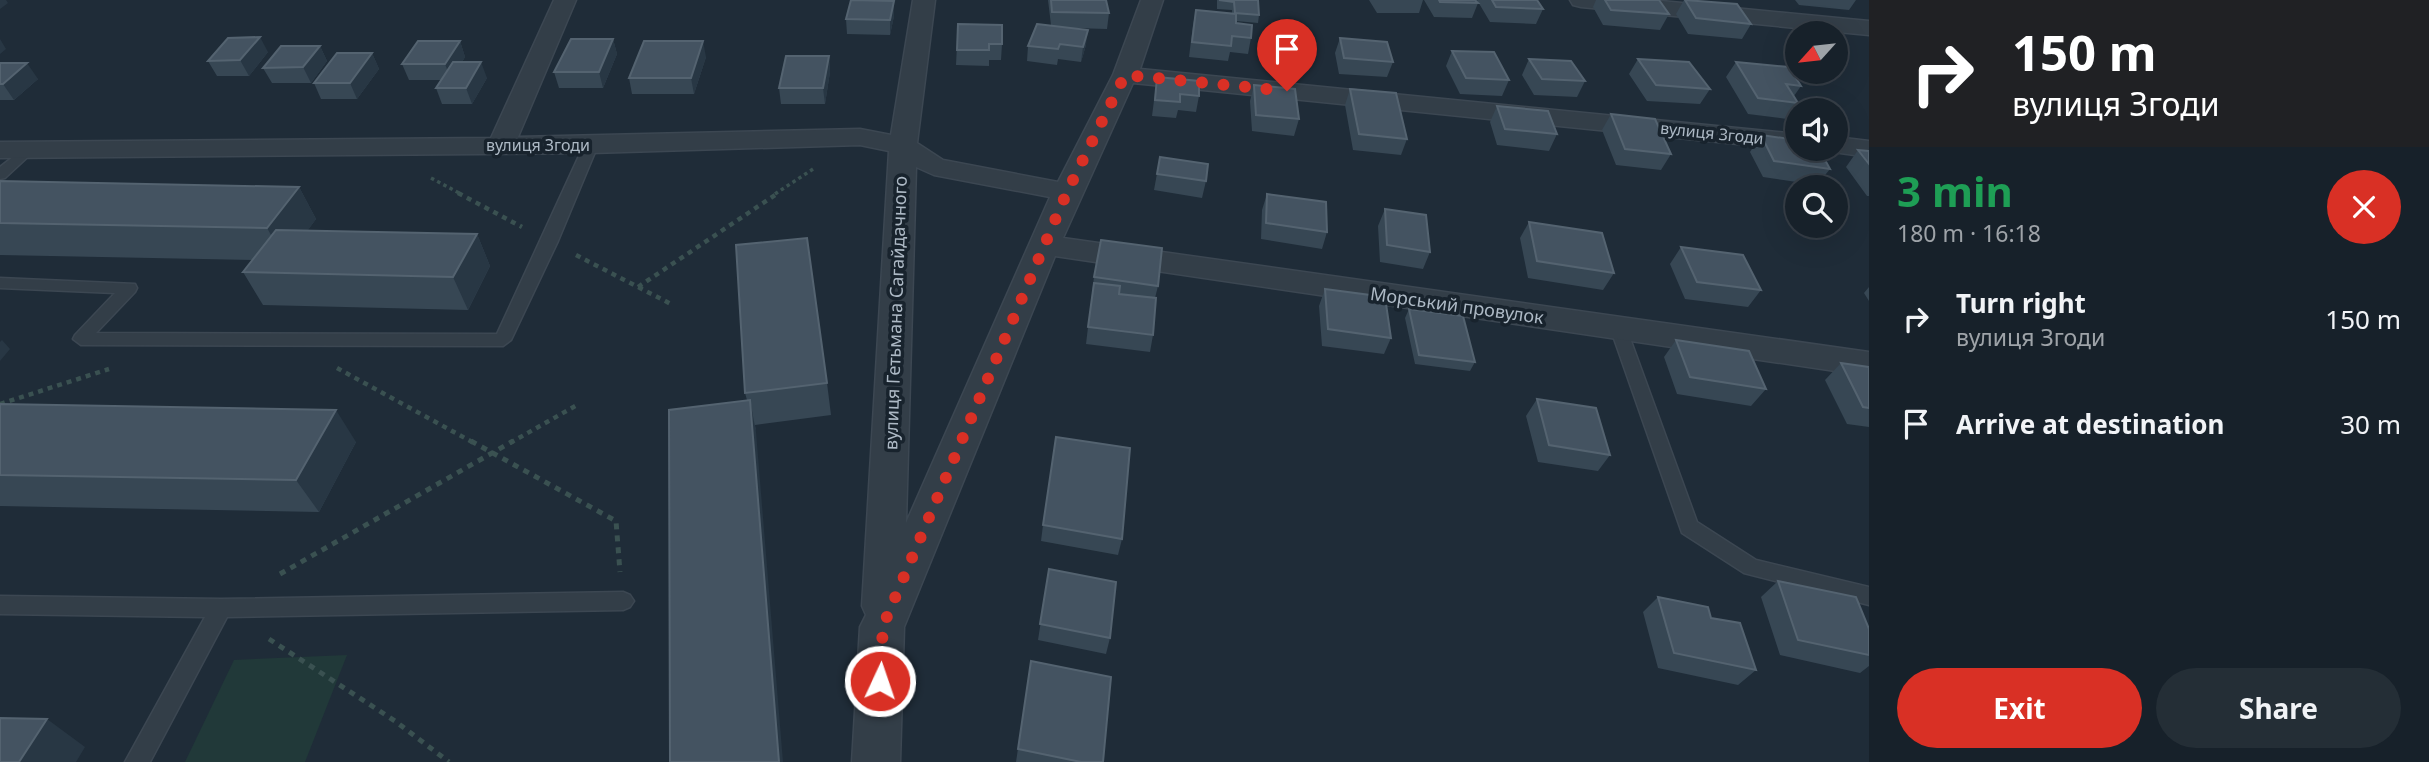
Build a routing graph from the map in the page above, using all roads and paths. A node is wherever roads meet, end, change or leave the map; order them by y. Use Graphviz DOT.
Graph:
graph roads {
  1 [pos="565,0"];
  2 [pos="924,0"];
  3 [pos="1152,0"];
  4 [pos="1581,0"];
  5 [pos="1869,28"];
  6 [pos="1125,75"];
  7 [pos="860,137"];
  8 [pos="1785,141"];
  9 [pos="502,144"];
  10 [pos="591,145"];
  11 [pos="903,146"];
  12 [pos="1848,146"];
  13 [pos="1869,149"];
  14 [pos="0,150"];
  15 [pos="27,150"];
  16 [pos="0,175"];
  17 [pos="1067,192"];
  18 [pos="1046,245"];
  19 [pos="0,283"];
  20 [pos="638,287"];
  21 [pos="1619,330"];
  22 [pos="284,340"];
  23 [pos="1869,364"];
  24 [pos="119,365"];
  25 [pos="0,404"];
  26 [pos="577,405"];
  27 [pos="494,453"];
  28 [pos="1869,596"];
  29 [pos="623,601"];
  30 [pos="0,605"];
  31 [pos="222,608"];
  32 [pos="883,626"];
  33 [pos="137,762"];
  34 [pos="449,762"];
  35 [pos="876,762"];
  1 -- 9 [label="street"];
  2 -- 11 [label="street, вулиця Гетьмана Сагайдачного"];
  3 -- 6 [label="street"];
  4 -- 5 [label="street"];
  6 -- 8 [label="street, вулиця Згоди"];
  6 -- 17 [label="street"];
  7 -- 10 [label="street, вулиця Згоди"];
  7 -- 11 [label="street, вулиця Згоди"];
  7 -- 20 [label="path"];
  9 -- 10 [label="street, вулиця Згоди"];
  9 -- 15 [label="street, вулиця Згоди"];
  10 -- 22 [label="lane"];
  11 -- 17 [label="street, вулиця Згоди"];
  11 -- 32 [label="street, вулиця Гетьмана Сагайдачного"];
  12 -- 13 [label="street"];
  14 -- 15 [label="street, вулиця Згоди"];
  15 -- 16 [label="lane"];
  17 -- 18 [label="street"];
  18 -- 21 [label="street, Морський провулок"];
  18 -- 32 [label="street"];
  19 -- 22 [label="lane"];
  21 -- 23 [label="street, Морський провулок"];
  21 -- 28 [label="lane"];
  22 -- 27 [label="path"];
  24 -- 25 [label="path"];
  26 -- 27 [label="path"];
  27 -- 29 [label="path"];
  27 -- 31 [label="path"];
  29 -- 31 [label="lane"];
  30 -- 31 [label="lane"];
  31 -- 33 [label="lane"];
  31 -- 34 [label="path"];
  32 -- 35 [label="street, вулиця Гетьмана Сагайдачного"];
}
